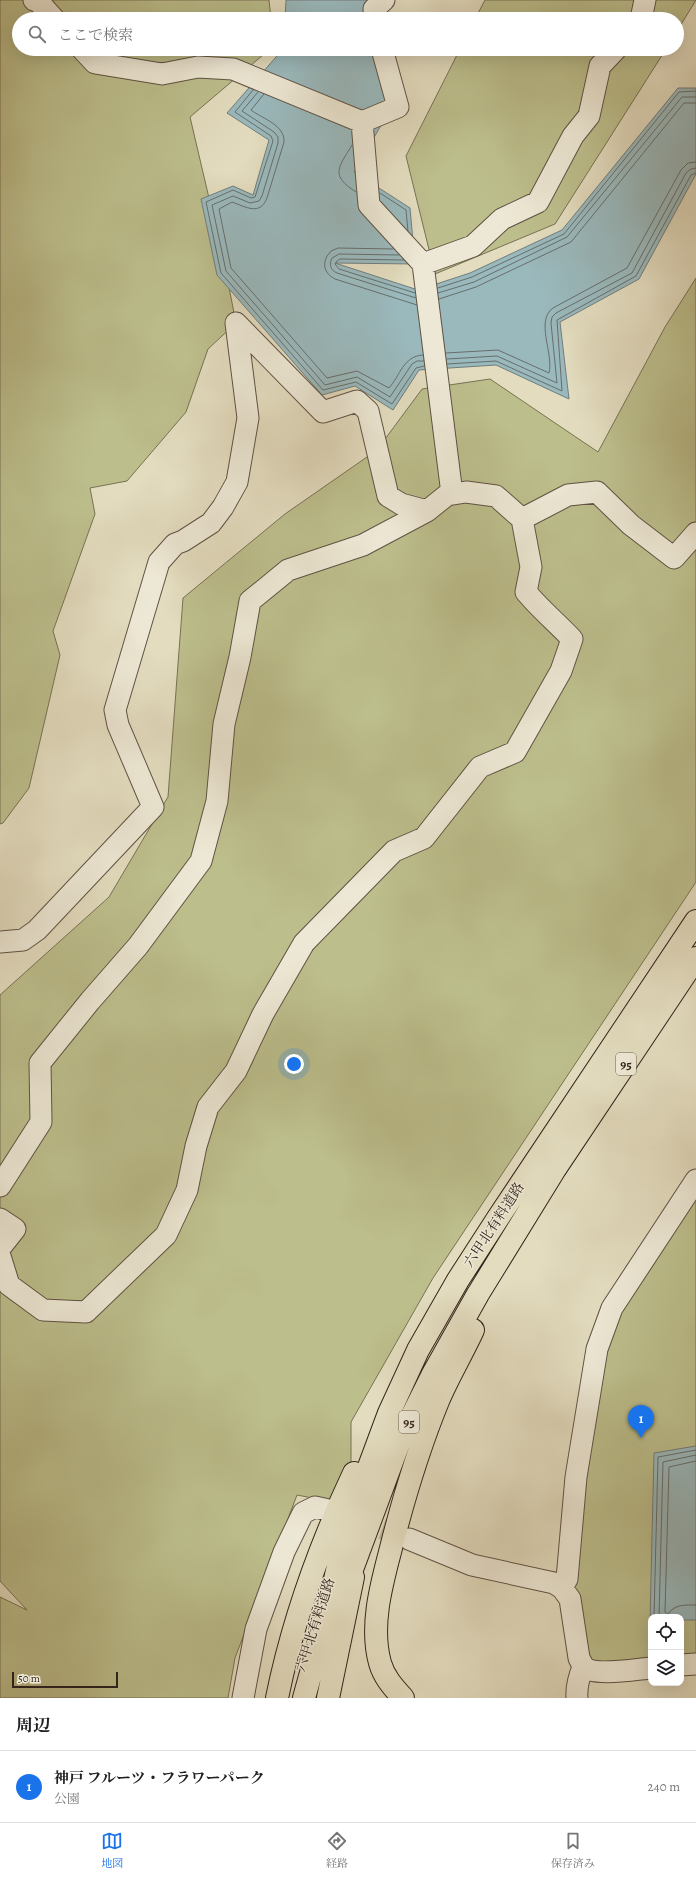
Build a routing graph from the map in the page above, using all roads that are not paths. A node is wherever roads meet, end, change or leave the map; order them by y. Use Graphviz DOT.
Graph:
graph roads {
  1 [pos="34,0"];
  2 [pos="384,0"];
  3 [pos="645,0"];
  4 [pos="48,12"];
  5 [pos="374,12"];
  6 [pos="642,12"];
  7 [pos="88,56"];
  8 [pos="384,56"];
  9 [pos="609,56"];
  10 [pos="362,122"];
  11 [pos="423,264"];
  12 [pos="452,494"];
  13 [pos="427,511"];
  14 [pos="522,520"];
  15 [pos="696,533"];
  16 [pos="696,921"];
  17 [pos="0,942"];
  18 [pos="696,958"];
  19 [pos="556,1169"];
  20 [pos="696,1180"];
  21 [pos="0,1186"];
  22 [pos="0,1219"];
  23 [pos="0,1248"];
  24 [pos="0,1256"];
  25 [pos="4,1285"];
  26 [pos="389,1413"];
  27 [pos="333,1512"];
  28 [pos="410,1539"];
  29 [pos="349,1553"];
  30 [pos="562,1588"];
  31 [pos="696,1664"];
  32 [pos="684,1665"];
  33 [pos="584,1667"];
  34 [pos="648,1668"];
  35 [pos="242,1698"];
  36 [pos="277,1698"];
  37 [pos="294,1698"];
  38 [pos="304,1698"];
  39 [pos="315,1698"];
  40 [pos="328,1698"];
  41 [pos="402,1698"];
  42 [pos="577,1698"];
  1 -- 4 [label="street"];
  2 -- 5 [label="street"];
  3 -- 6 [label="street"];
  7 -- 10 [label="street"];
  8 -- 10 [label="street"];
  9 -- 11 [label="street"];
  10 -- 11 [label="street"];
  11 -- 12 [label="street"];
  12 -- 13 [label="street"];
  12 -- 14 [label="street"];
  13 -- 17 [label="street"];
  13 -- 21 [label="street"];
  14 -- 15 [label="street"];
  14 -- 25 [label="street"];
  16 -- 26 [label="main road, 六甲北有料道路 / 95"];
  18 -- 19 [label="main road, 六甲北有料道路 / 95"];
  19 -- 29 [label="main road, 六甲北有料道路 / 95"];
  19 -- 41 [label="main road"];
  20 -- 30 [label="street"];
  22 -- 23 [label="street"];
  24 -- 25 [label="street"];
  26 -- 29 [label="main road, 六甲北有料道路 / 95"];
  26 -- 36 [label="main road"];
  27 -- 35 [label="street"];
  28 -- 30 [label="street"];
  29 -- 37 [label="main road, 六甲北有料道路 / 95"];
  29 -- 38 [label="main road, 六甲北有料道路 / 95"];
  29 -- 39 [label="main road, 六甲北有料道路 / 95"];
  29 -- 40 [label="main road, 六甲北有料道路 / 95"];
  30 -- 33 [label="street"];
  31 -- 32 [label="street"];
  33 -- 34 [label="street"];
  33 -- 42 [label="street"];
}
